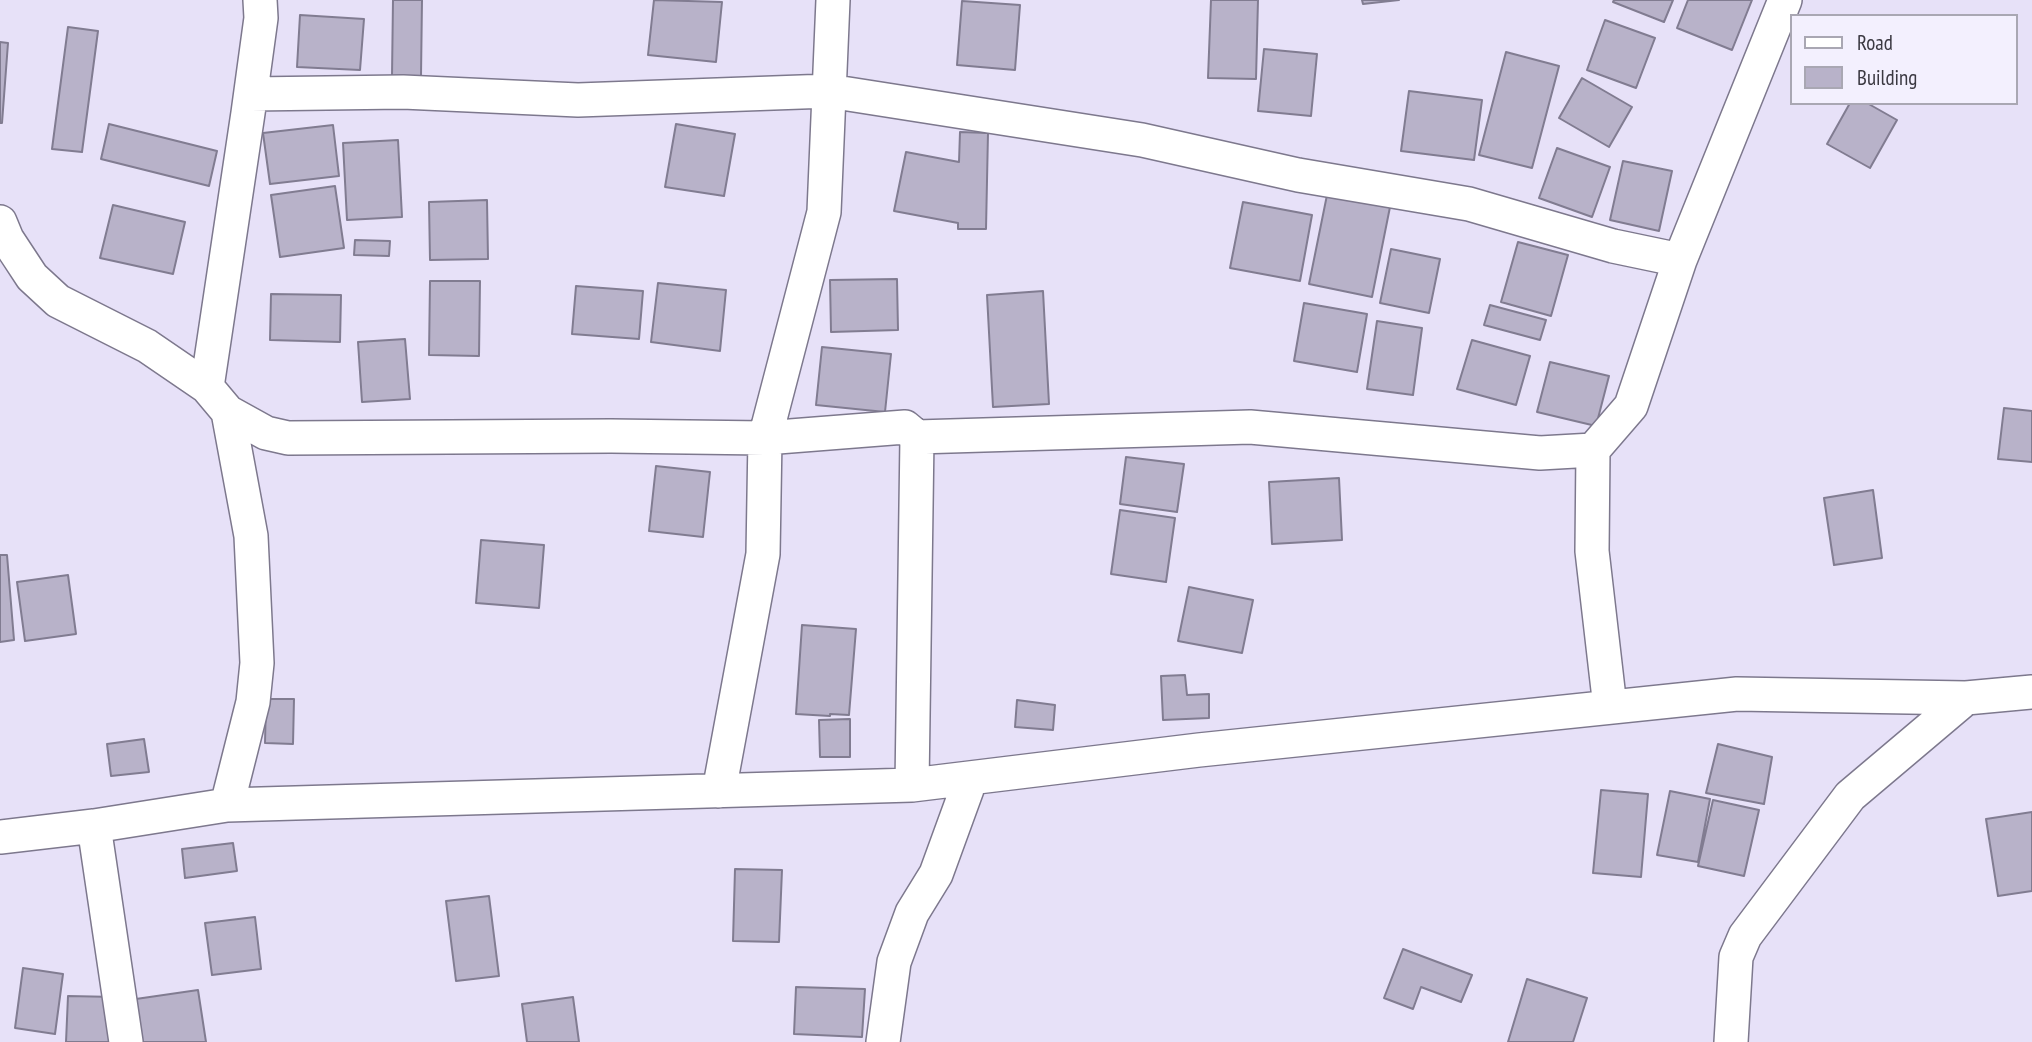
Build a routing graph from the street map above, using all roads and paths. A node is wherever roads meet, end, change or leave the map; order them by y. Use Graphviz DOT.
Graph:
graph roads {
  1 [pos="260,0"];
  2 [pos="833,0"];
  3 [pos="1786,0"];
  4 [pos="830,90"];
  5 [pos="251,94"];
  6 [pos="0,222"];
  7 [pos="1680,260"];
  8 [pos="207,387"];
  9 [pos="228,412"];
  10 [pos="917,437"];
  11 [pos="765,438"];
  12 [pos="1593,450"];
  13 [pos="2032,692"];
  14 [pos="1966,698"];
  15 [pos="1610,707"];
  16 [pos="971,778"];
  17 [pos="912,785"];
  18 [pos="719,791"];
  19 [pos="227,805"];
  20 [pos="94,826"];
  21 [pos="0,837"];
  22 [pos="126,1042"];
  23 [pos="883,1042"];
  24 [pos="1731,1042"];
  1 -- 5 [label="street"];
  2 -- 4 [label="street"];
  3 -- 7 [label="street"];
  4 -- 5 [label="street"];
  4 -- 7 [label="street"];
  4 -- 11 [label="street"];
  5 -- 8 [label="street"];
  6 -- 8 [label="street"];
  7 -- 12 [label="street"];
  8 -- 9 [label="street"];
  9 -- 11 [label="street"];
  9 -- 19 [label="street"];
  10 -- 11 [label="street"];
  10 -- 12 [label="street"];
  10 -- 17 [label="street"];
  11 -- 18 [label="street"];
  12 -- 15 [label="street"];
  13 -- 14 [label="street"];
  14 -- 15 [label="street"];
  14 -- 24 [label="street"];
  15 -- 16 [label="street"];
  16 -- 17 [label="street"];
  16 -- 23 [label="street"];
  17 -- 18 [label="street"];
  18 -- 19 [label="street"];
  19 -- 20 [label="street"];
  20 -- 21 [label="street"];
  20 -- 22 [label="street"];
}
